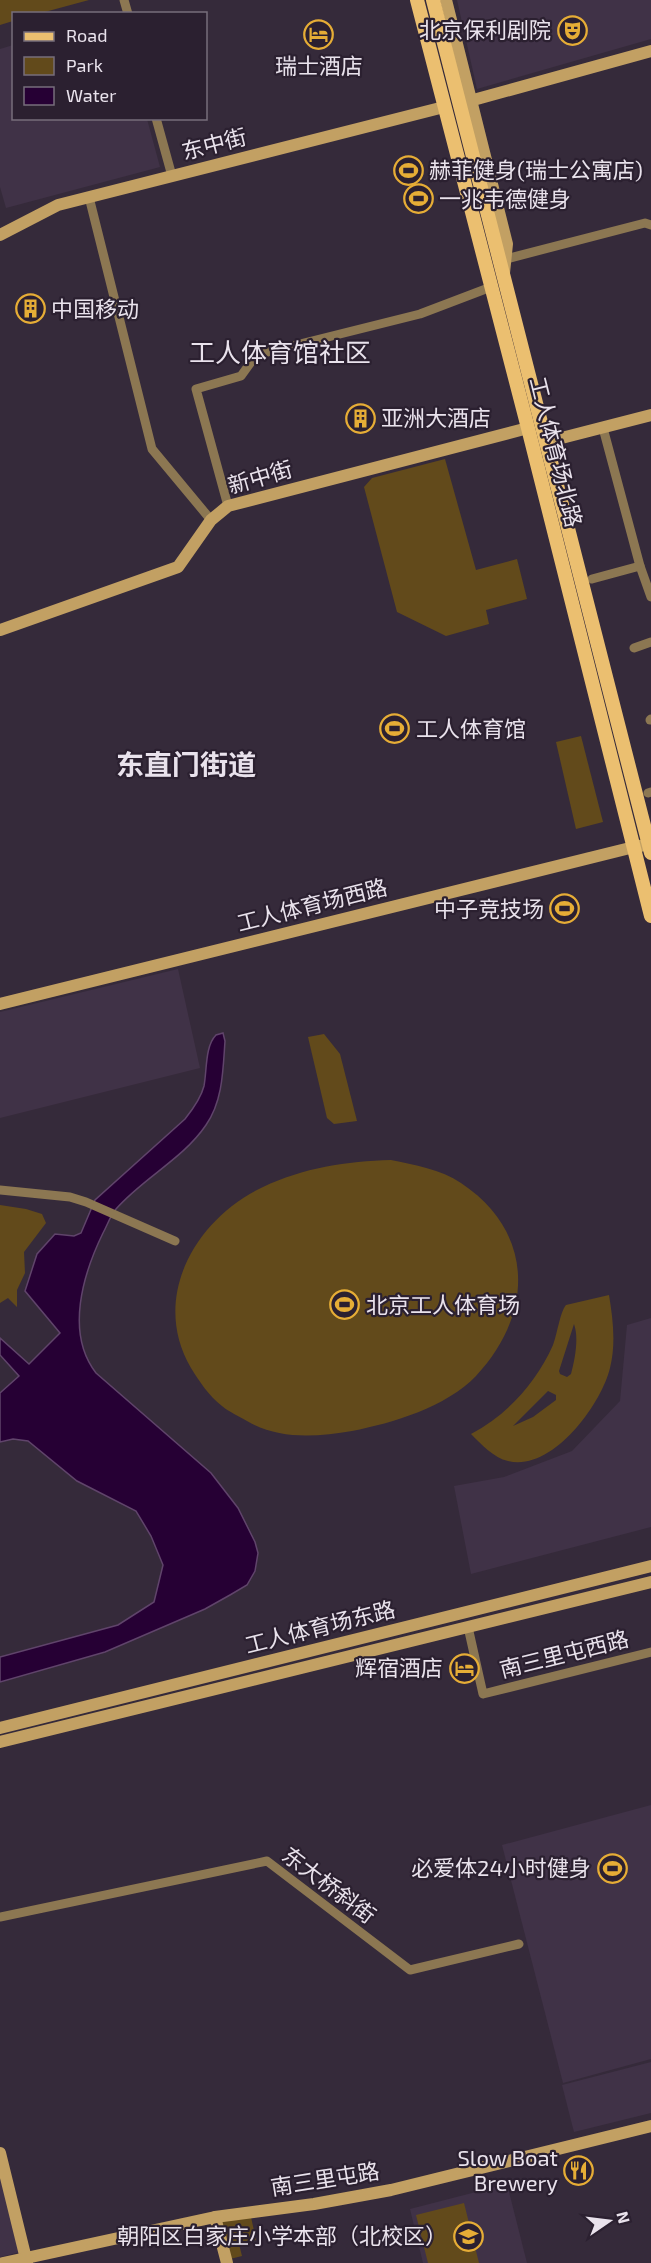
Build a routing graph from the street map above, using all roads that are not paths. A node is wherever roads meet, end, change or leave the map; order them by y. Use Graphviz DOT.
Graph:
graph roads {
  1 [pos="417,0"];
  2 [pos="433,0"];
  3 [pos="446,0"];
  4 [pos="651,51"];
  5 [pos="465,102"];
  6 [pos="444,107"];
  7 [pos="157,120"];
  8 [pos="172,176"];
  9 [pos="89,197"];
  10 [pos="651,225"];
  11 [pos="0,235"];
  12 [pos="506,259"];
  13 [pos="504,277"];
  14 [pos="491,287"];
  15 [pos="651,415"];
  16 [pos="528,428"];
  17 [pos="603,428"];
  18 [pos="546,442"];
  19 [pos="228,506"];
  20 [pos="211,520"];
  21 [pos="640,566"];
  22 [pos="592,579"];
  23 [pos="651,597"];
  24 [pos="0,630"];
  25 [pos="651,642"];
  26 [pos="634,648"];
  27 [pos="634,847"];
  28 [pos="650,847"];
  29 [pos="651,916"];
  30 [pos="0,1004"];
  31 [pos="0,1190"];
  32 [pos="175,1241"];
  33 [pos="651,1566"];
  34 [pos="651,1582"];
  35 [pos="468,1627"];
  36 [pos="651,1652"];
  37 [pos="0,1728"];
  38 [pos="0,1742"];
  39 [pos="0,1917"];
  40 [pos="519,1944"];
  41 [pos="651,2126"];
  42 [pos="0,2153"];
  43 [pos="215,2217"];
  44 [pos="26,2260"];
  45 [pos="3,2263"];
  46 [pos="227,2263"];
  1 -- 6 [label="main road, 工人体育场北路"];
  2 -- 5 [label="main road, 工人体育场北路"];
  3 -- 5 [label="street, 工人体育场北路"];
  4 -- 5 [label="street"];
  5 -- 12 [label="street, 工人体育场北路"];
  5 -- 13 [label="main road, 工人体育场北路"];
  6 -- 8 [label="street, 东中街"];
  6 -- 14 [label="main road, 工人体育场北路"];
  7 -- 8 [label="street"];
  8 -- 9 [label="street, 东中街"];
  9 -- 11 [label="street, 东中街"];
  9 -- 20 [label="street"];
  10 -- 12 [label="street"];
  12 -- 13 [label="street, 工人体育场北路"];
  13 -- 18 [label="main road, 工人体育场北路"];
  14 -- 16 [label="main road, 工人体育场北路"];
  14 -- 19 [label="street"];
  15 -- 17 [label="street"];
  16 -- 19 [label="street, 新中街"];
  16 -- 27 [label="main road, 工人体育场北路"];
  17 -- 18 [label="street"];
  17 -- 21 [label="street"];
  18 -- 28 [label="main road, 工人体育场北路"];
  19 -- 20 [label="street, 新中街"];
  20 -- 24 [label="street, 新中街"];
  21 -- 22 [label="street"];
  21 -- 23 [label="street"];
  25 -- 26 [label="street"];
  27 -- 28 [label="street, 工人体育场西路"];
  27 -- 29 [label="main road, 工人体育场北路"];
  27 -- 30 [label="street, 工人体育场西路"];
  31 -- 32 [label="street"];
  33 -- 37 [label="street, 工人体育场东路"];
  34 -- 35 [label="street, 工人体育场东路"];
  35 -- 36 [label="street, 南三里屯西路"];
  35 -- 38 [label="street, 工人体育场东路"];
  39 -- 40 [label="street, 东大桥斜街"];
  41 -- 43 [label="street, 南三里屯路"];
  42 -- 44 [label="street"];
  43 -- 44 [label="street, 南三里屯路"];
  43 -- 46 [label="street"];
  44 -- 45 [label="street, 南三里屯路"];
}
